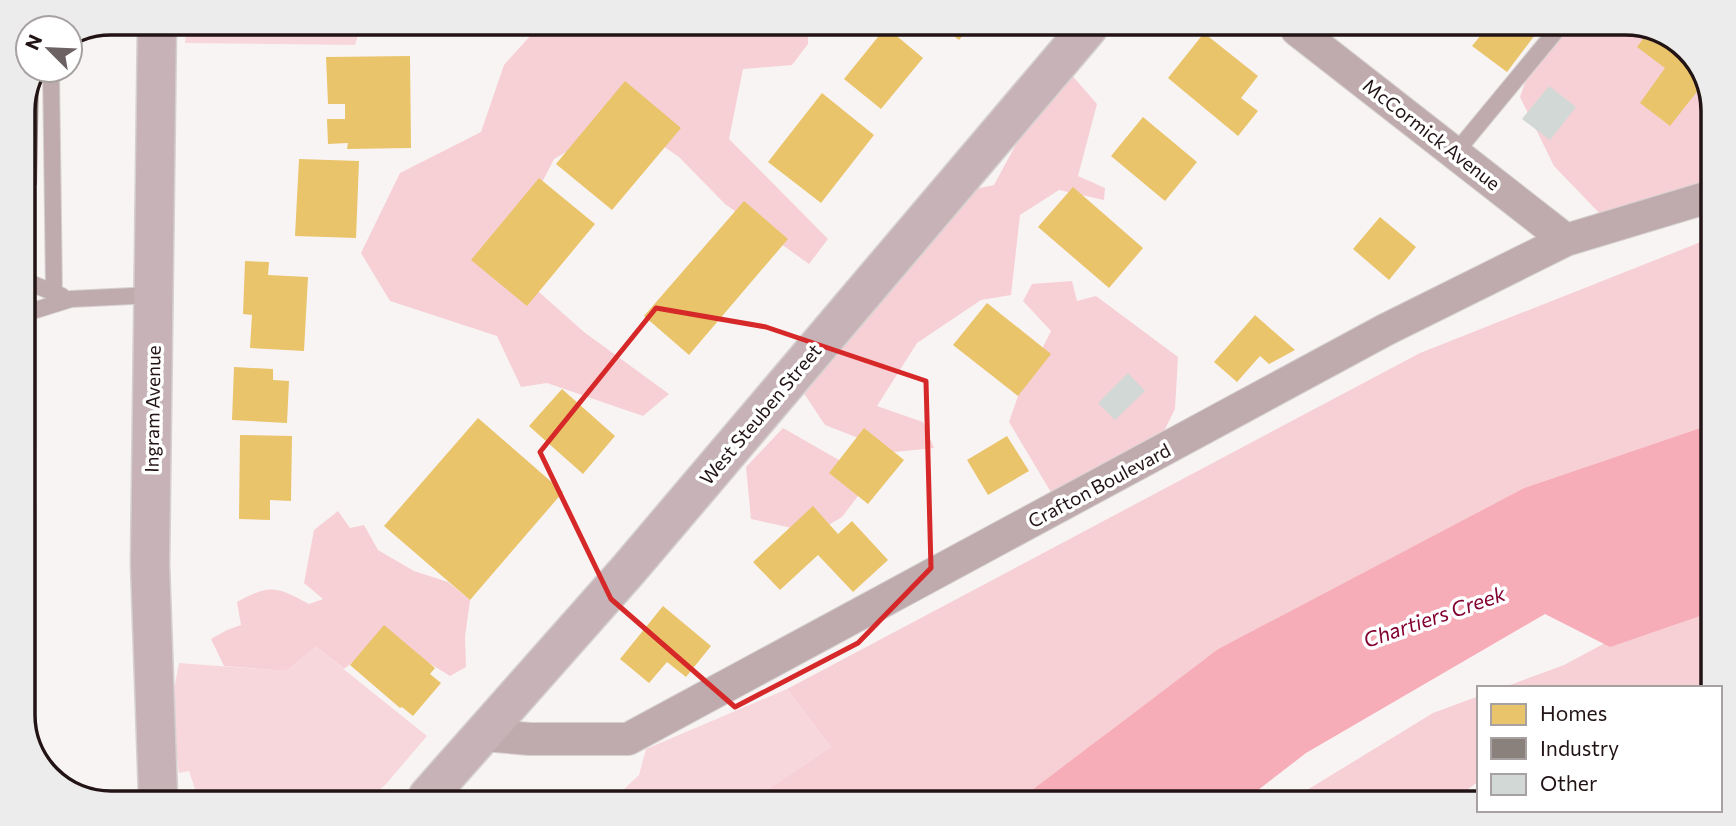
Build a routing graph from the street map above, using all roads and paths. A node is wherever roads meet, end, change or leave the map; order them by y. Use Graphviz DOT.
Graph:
graph roads {
  1 [pos="157,35"];
  2 [pos="1082,35"];
  3 [pos="1304,35"];
  4 [pos="1553,35"];
  5 [pos="51,84"];
  6 [pos="1456,152"];
  7 [pos="1701,199"];
  8 [pos="1566,240"];
  9 [pos="35,285"];
  10 [pos="54,292"];
  11 [pos="153,295"];
  12 [pos="71,299"];
  13 [pos="35,310"];
  14 [pos="483,735"];
  15 [pos="158,791"];
  16 [pos="433,791"];
  1 -- 11 [label="main road, Ingram Avenue"];
  2 -- 14 [label="main road, West Steuben Street"];
  3 -- 6 [label="street, McCormick Avenue"];
  4 -- 6 [label="lane"];
  5 -- 10 [label="lane"];
  6 -- 8 [label="street, McCormick Avenue"];
  7 -- 8 [label="street, Crafton Boulevard"];
  8 -- 14 [label="street, Crafton Boulevard"];
  9 -- 10 [label="lane"];
  10 -- 12 [label="lane"];
  11 -- 12 [label="lane"];
  11 -- 15 [label="main road, Ingram Avenue"];
  12 -- 13 [label="lane"];
  14 -- 16 [label="main road, West Steuben Street"];
}
